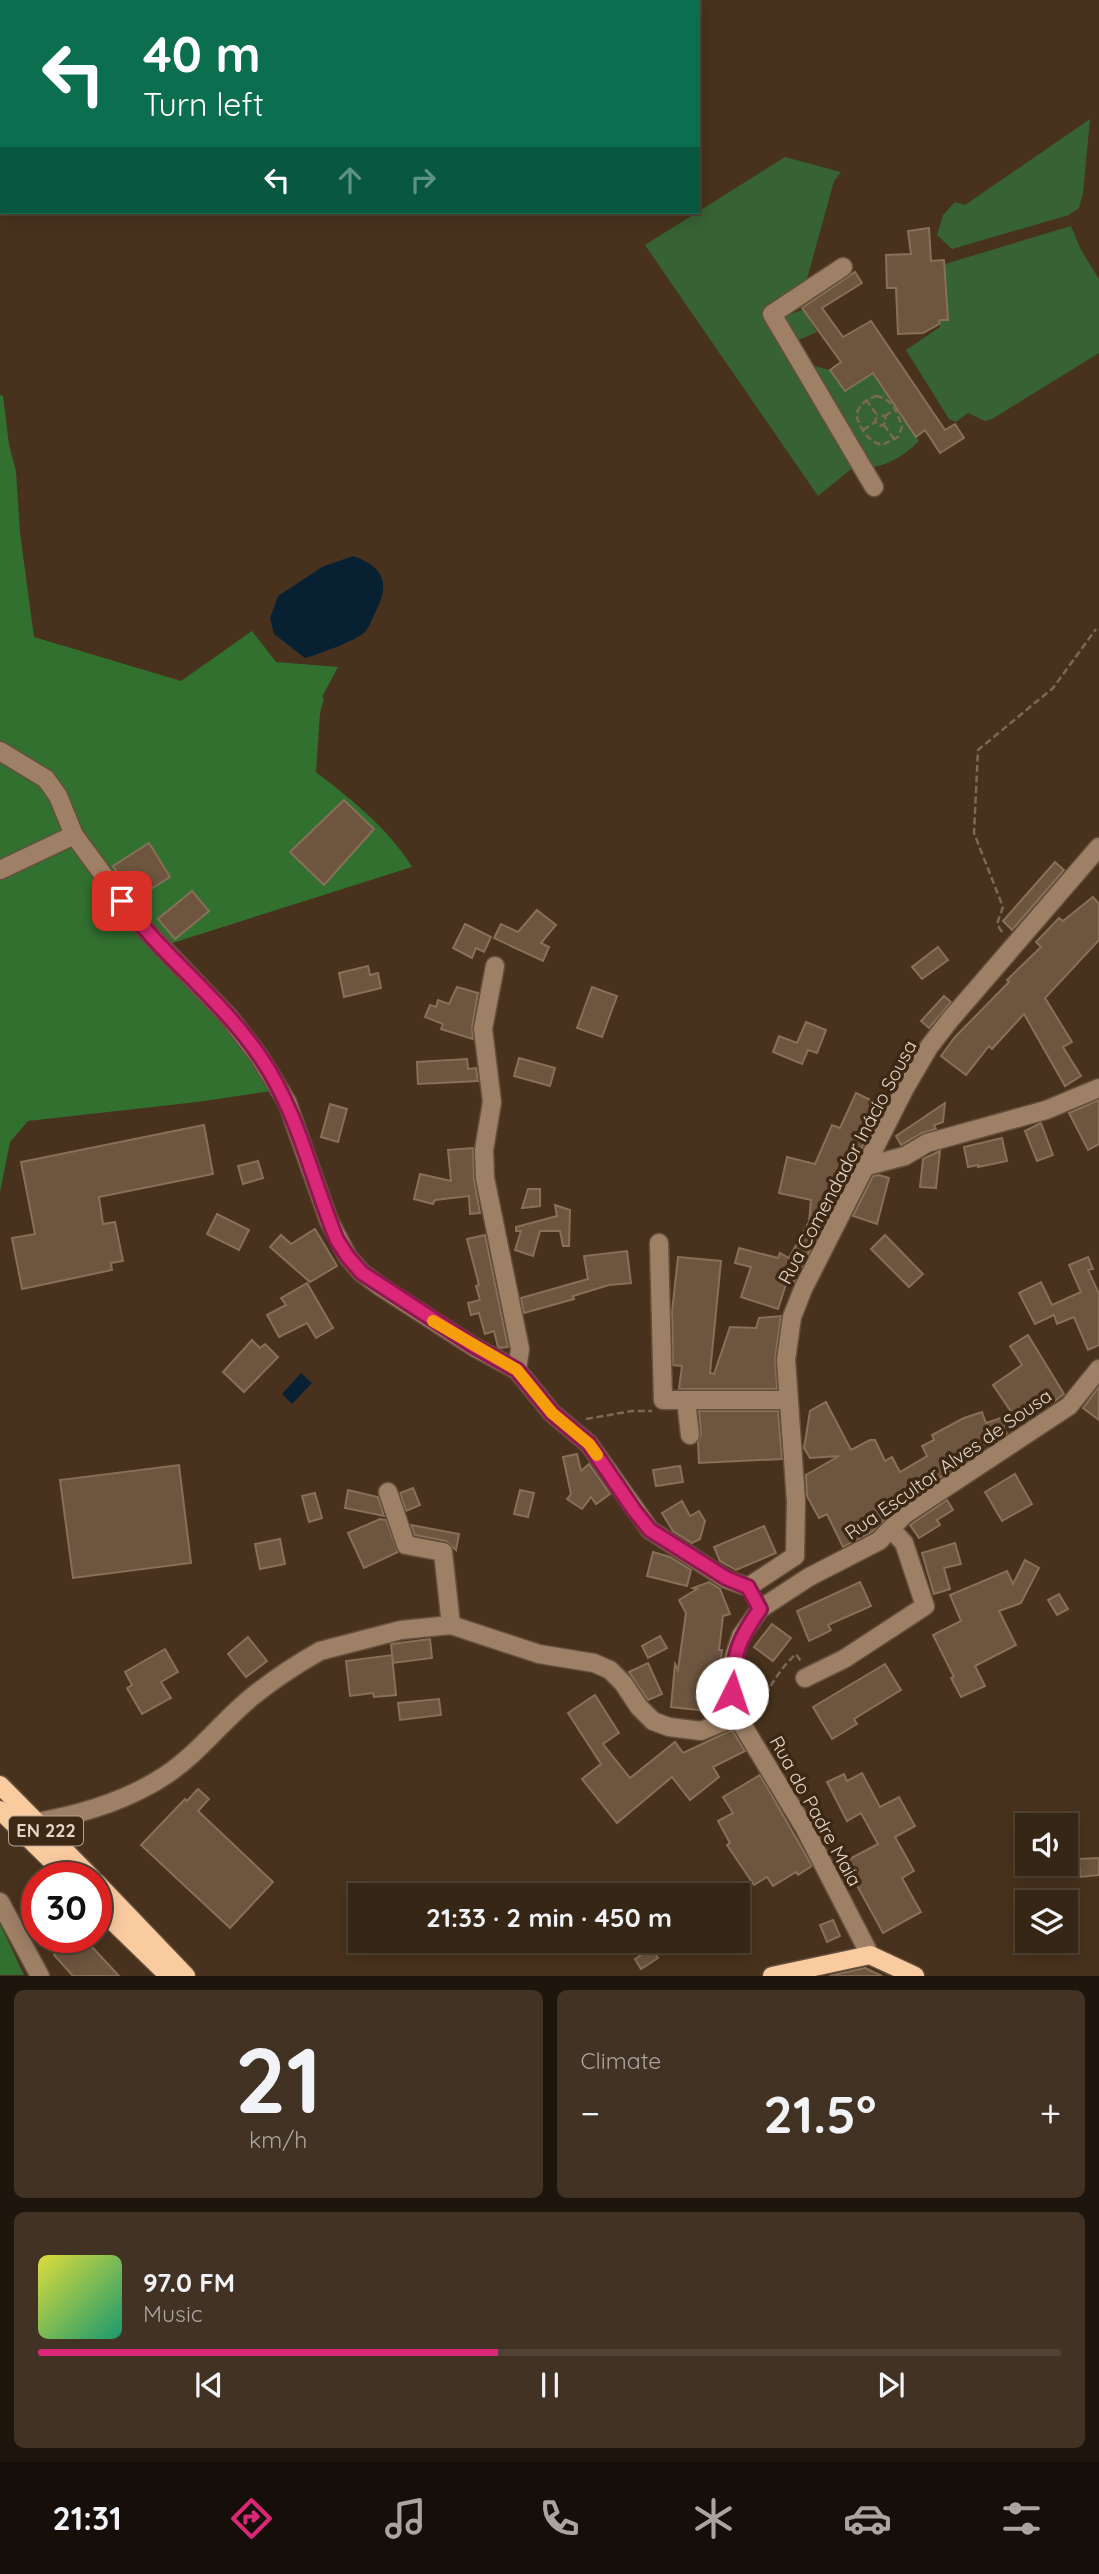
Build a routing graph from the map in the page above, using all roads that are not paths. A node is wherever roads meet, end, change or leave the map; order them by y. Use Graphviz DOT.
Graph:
graph roads {
  1 [pos="843,267"];
  2 [pos="874,487"];
  3 [pos="0,751"];
  4 [pos="74,835"];
  5 [pos="1099,847"];
  6 [pos="0,870"];
  7 [pos="495,966"];
  8 [pos="1099,1088"];
  9 [pos="867,1166"];
  10 [pos="659,1243"];
  11 [pos="1099,1369"];
  12 [pos="517,1370"];
  13 [pos="788,1400"];
  14 [pos="686,1407"];
  15 [pos="664,1411"];
  16 [pos="690,1435"];
  17 [pos="388,1492"];
  18 [pos="891,1528"];
  19 [pos="795,1556"];
  20 [pos="809,1577"];
  21 [pos="748,1587"];
  22 [pos="760,1609"];
  23 [pos="451,1625"];
  24 [pos="807,1677"];
  25 [pos="741,1722"];
  26 [pos="0,1785"];
  27 [pos="0,1810"];
  28 [pos="37,1822"];
  29 [pos="53,1862"];
  30 [pos="76,1862"];
  31 [pos="112,1899"];
  32 [pos="0,1902"];
  33 [pos="112,1921"];
  34 [pos="870,1955"];
  35 [pos="40,1976"];
  36 [pos="169,1976"];
  37 [pos="186,1976"];
  38 [pos="772,1976"];
  39 [pos="915,1976"];
  1 -- 2 [label="street"];
  3 -- 4 [label="street"];
  4 -- 6 [label="street"];
  4 -- 12 [label="street"];
  5 -- 9 [label="street, Rua Comendador Inácio Sousa"];
  7 -- 12 [label="street"];
  8 -- 9 [label="street"];
  9 -- 13 [label="street, Rua Comendador Inácio Sousa"];
  10 -- 14 [label="street"];
  11 -- 18 [label="street, Rua Escultor Alves de Sousa"];
  12 -- 21 [label="street"];
  13 -- 14 [label="street"];
  13 -- 19 [label="street, Rua Comendador Inácio Sousa"];
  14 -- 15 [label="street"];
  14 -- 16 [label="street"];
  17 -- 23 [label="street"];
  18 -- 20 [label="street, Rua Escultor Alves de Sousa"];
  18 -- 24 [label="street"];
  19 -- 20 [label="street"];
  19 -- 21 [label="street"];
  20 -- 22 [label="street, Rua Escultor Alves de Sousa"];
  21 -- 22 [label="street"];
  22 -- 25 [label="street, Rua do Padre Maia"];
  23 -- 25 [label="street"];
  23 -- 28 [label="street"];
  25 -- 34 [label="street, Rua do Padre Maia"];
  26 -- 28 [label="main road, EN 222"];
  27 -- 29 [label="main road, EN 222"];
  28 -- 30 [label="main road, EN 222"];
  31 -- 37 [label="main road"];
  32 -- 35 [label="street"];
  33 -- 36 [label="main road"];
  34 -- 38 [label="main road"];
  34 -- 39 [label="main road"];
}
